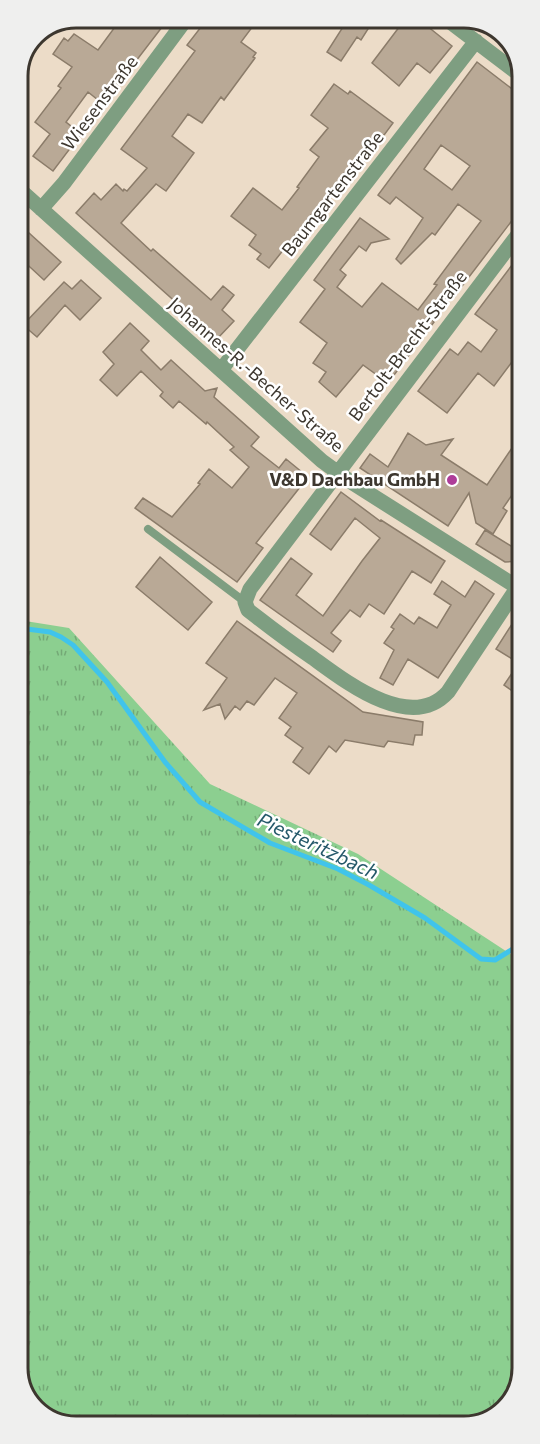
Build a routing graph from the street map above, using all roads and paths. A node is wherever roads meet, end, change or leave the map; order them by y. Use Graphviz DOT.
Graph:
graph roads {
  1 [pos="180,28"];
  2 [pos="460,29"];
  3 [pos="476,41"];
  4 [pos="511,68"];
  5 [pos="29,198"];
  6 [pos="41,209"];
  7 [pos="512,243"];
  8 [pos="221,370"];
  9 [pos="338,473"];
  10 [pos="148,529"];
  11 [pos="512,581"];
  12 [pos="512,596"];
  13 [pos="245,602"];
  1 -- 6 [label="street, Wiesenstraße"];
  2 -- 3 [label="street"];
  3 -- 4 [label="street"];
  3 -- 8 [label="street, Baumgartenstraße"];
  5 -- 6 [label="street, Johannes-R.-Becher-Straße"];
  6 -- 8 [label="street, Johannes-R.-Becher-Straße"];
  7 -- 9 [label="street, Bertolt-Brecht-Straße"];
  8 -- 9 [label="street, Johannes-R.-Becher-Straße"];
  9 -- 11 [label="street, Johannes-R.-Becher-Straße"];
  9 -- 13 [label="street, Bertolt-Brecht-Straße"];
  10 -- 13 [label="lane"];
  12 -- 13 [label="street"];
}
